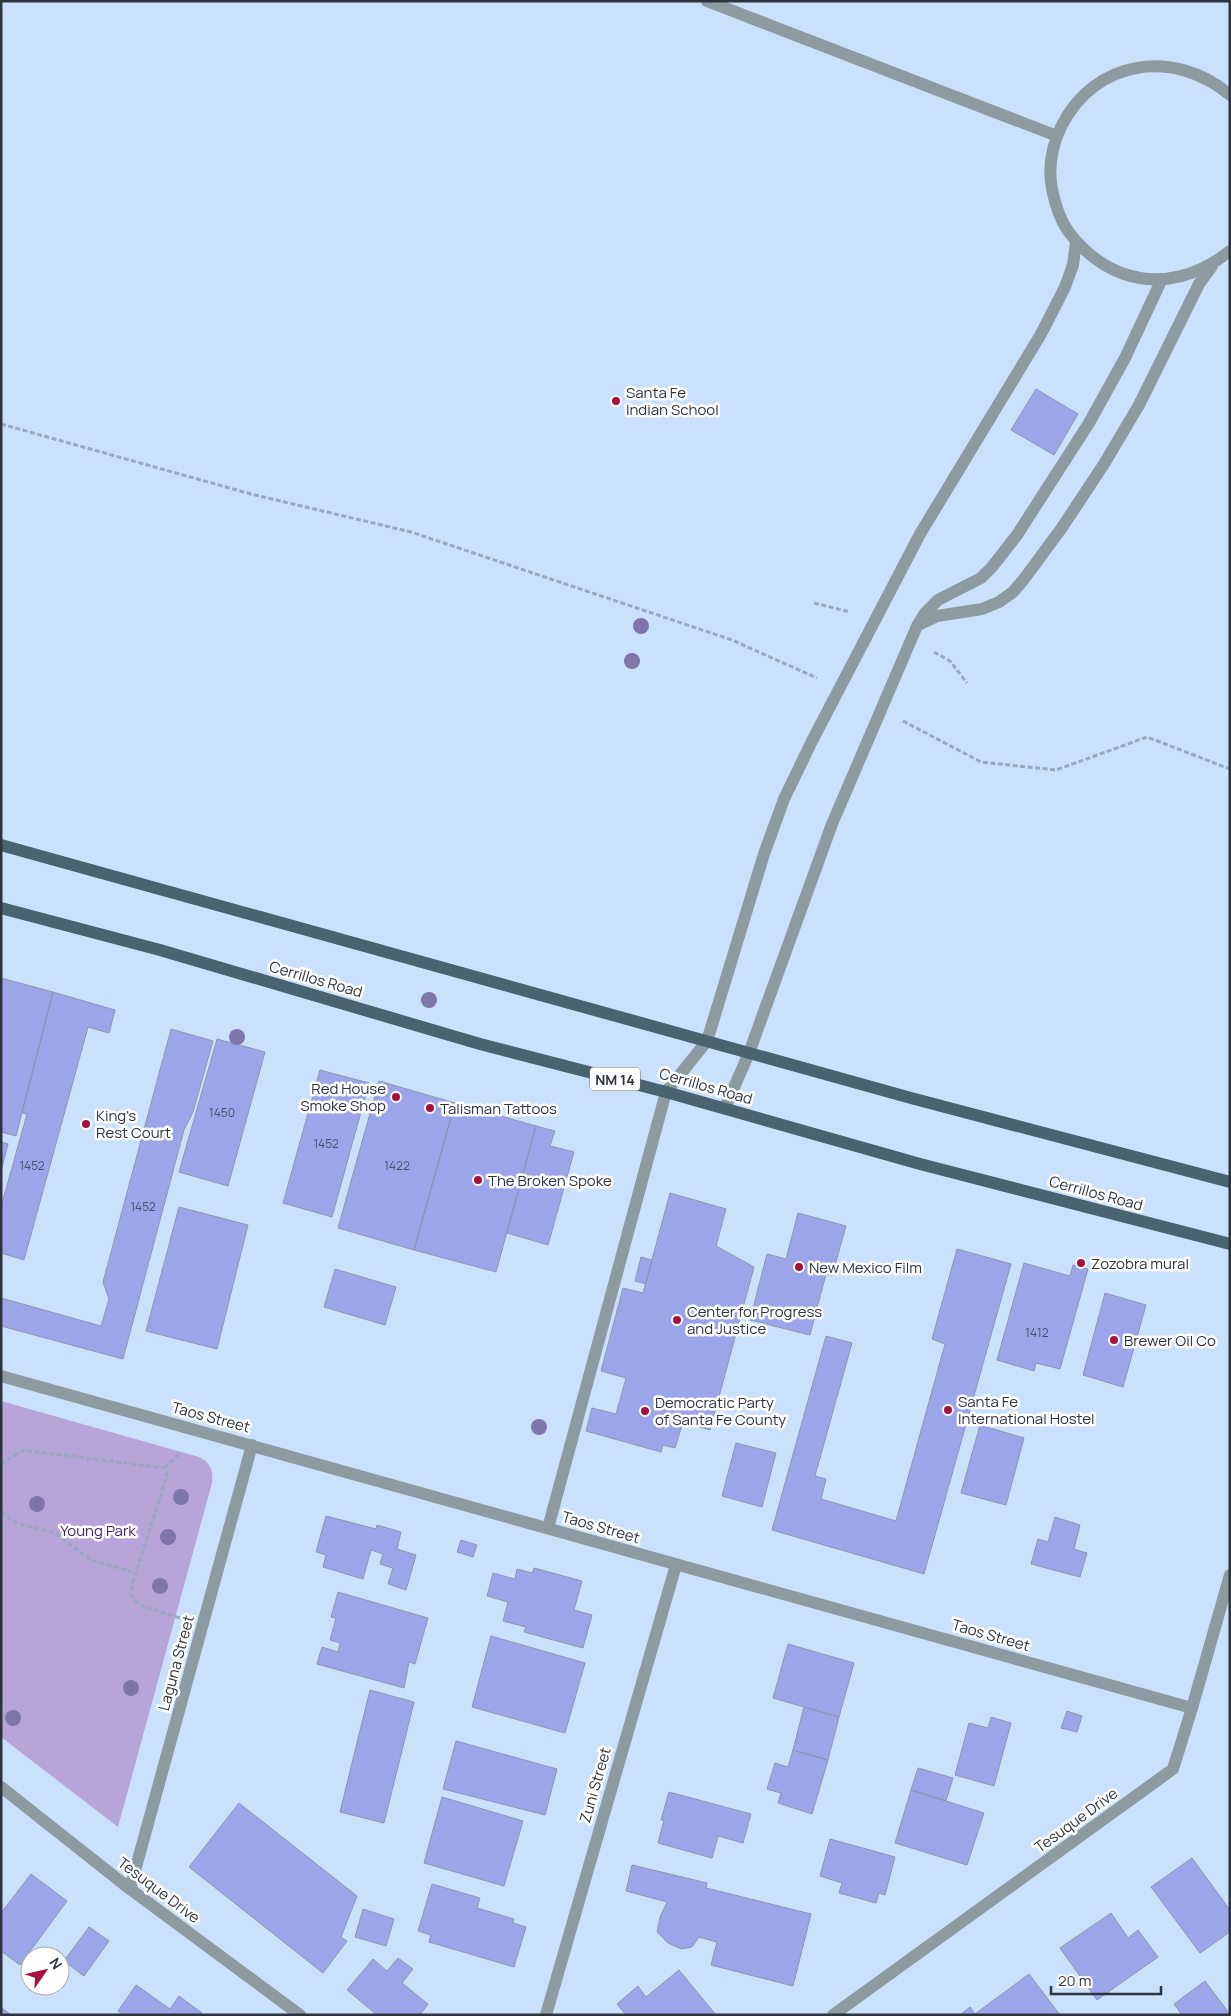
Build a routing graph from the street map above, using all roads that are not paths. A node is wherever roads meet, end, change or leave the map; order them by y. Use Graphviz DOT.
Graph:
graph roads {
  1 [pos="707,1"];
  2 [pos="1230,96"];
  3 [pos="1057,136"];
  4 [pos="1076,242"];
  5 [pos="1230,251"];
  6 [pos="1215,262"];
  7 [pos="1162,279"];
  8 [pos="917,626"];
  9 [pos="1,845"];
  10 [pos="1,908"];
  11 [pos="707,1041"];
  12 [pos="749,1053"];
  13 [pos="666,1092"];
  14 [pos="725,1108"];
  15 [pos="1230,1182"];
  16 [pos="1230,1244"];
  17 [pos="1,1376"];
  18 [pos="252,1445"];
  19 [pos="548,1528"];
  20 [pos="676,1565"];
  21 [pos="1230,1575"];
  22 [pos="1192,1708"];
  23 [pos="1,1787"];
  24 [pos="130,1889"];
  25 [pos="300,2015"];
  26 [pos="546,2015"];
  27 [pos="833,2015"];
  1 -- 3 [label="street"];
  2 -- 3 [label="street"];
  3 -- 4 [label="street"];
  4 -- 7 [label="street"];
  4 -- 11 [label="street"];
  5 -- 6 [label="street"];
  6 -- 7 [label="street"];
  6 -- 8 [label="street"];
  7 -- 8 [label="street"];
  8 -- 12 [label="street"];
  9 -- 11 [label="main road"];
  10 -- 13 [label="main road, Cerrillos Road / NM 14"];
  11 -- 12 [label="main road"];
  11 -- 13 [label="street"];
  12 -- 14 [label="street"];
  12 -- 15 [label="main road"];
  13 -- 14 [label="main road, Cerrillos Road / NM 14"];
  13 -- 19 [label="street"];
  14 -- 16 [label="main road, Cerrillos Road / NM 14"];
  17 -- 18 [label="street, Taos Street"];
  18 -- 19 [label="street, Taos Street"];
  18 -- 24 [label="street, Laguna Street"];
  19 -- 20 [label="street, Taos Street"];
  20 -- 22 [label="street, Taos Street"];
  20 -- 26 [label="street, Zuni Street"];
  21 -- 22 [label="street, Tesuque Drive"];
  22 -- 27 [label="street, Tesuque Drive"];
  23 -- 24 [label="street, Tesuque Drive"];
  24 -- 25 [label="street, Tesuque Drive"];
}
